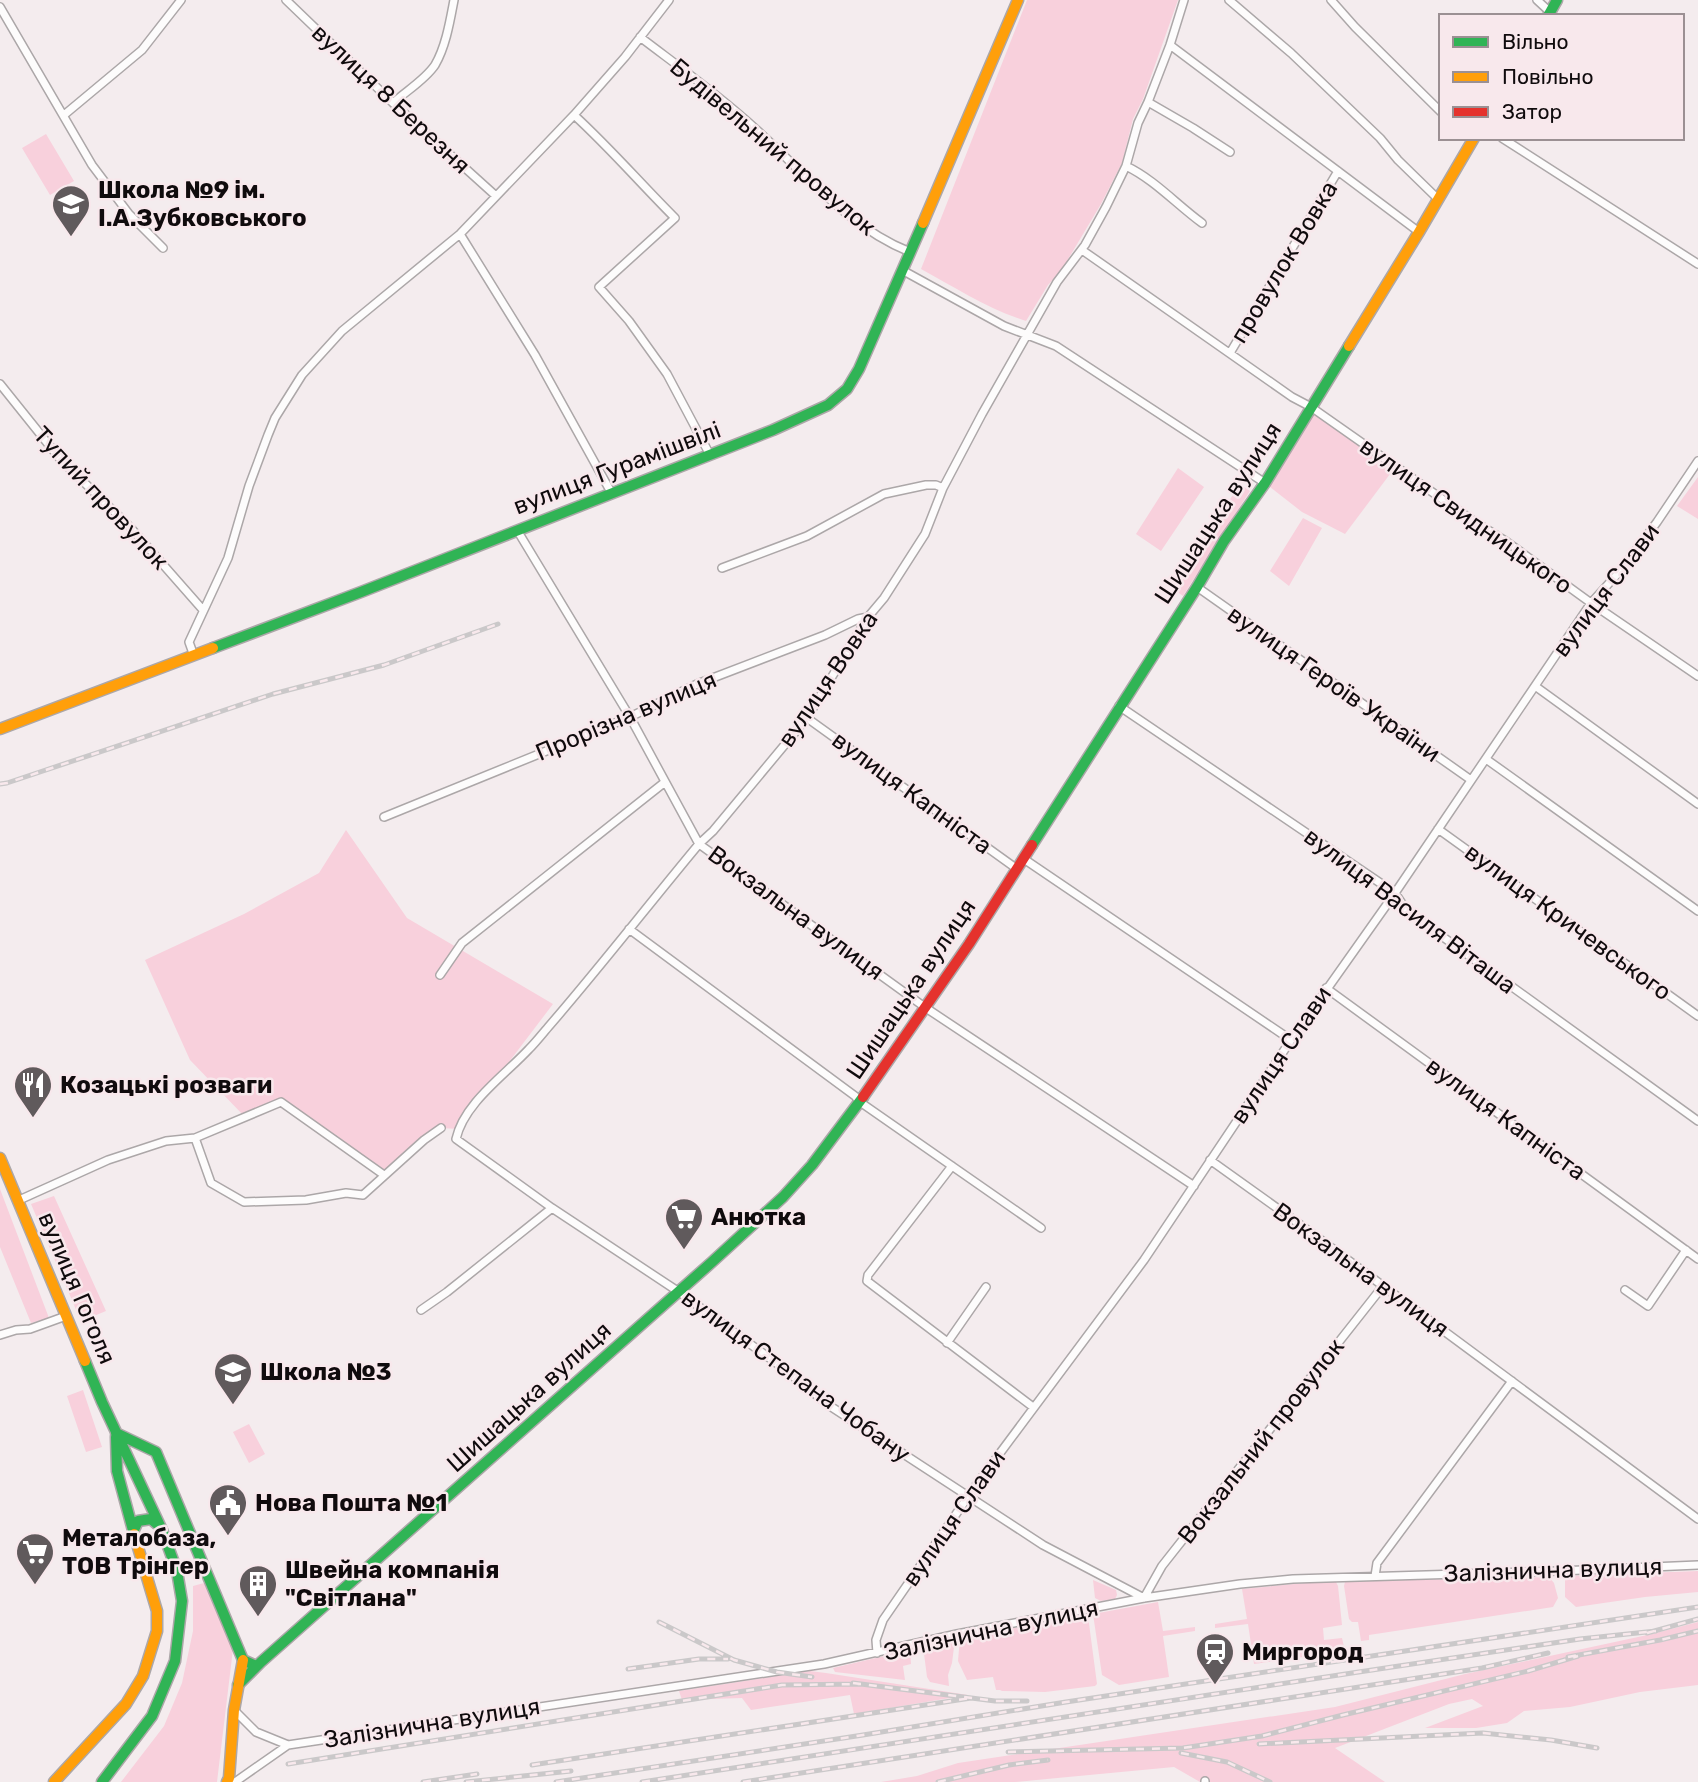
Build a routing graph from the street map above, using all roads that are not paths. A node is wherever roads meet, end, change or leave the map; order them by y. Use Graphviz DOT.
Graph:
graph roads {
  1 [pos="181,0"];
  2 [pos="286,0"];
  3 [pos="454,0"];
  4 [pos="668,0"];
  5 [pos="1018,0"];
  6 [pos="1184,0"];
  7 [pos="1229,0"];
  8 [pos="1331,0"];
  9 [pos="1537,0"];
  10 [pos="1558,0"];
  11 [pos="0,7"];
  12 [pos="1549,14"];
  13 [pos="640,37"];
  14 [pos="1170,45"];
  15 [pos="1148,102"];
  16 [pos="393,103"];
  17 [pos="1439,111"];
  18 [pos="64,115"];
  19 [pos="574,115"];
  20 [pos="1471,140"];
  21 [pos="1505,140"];
  22 [pos="1230,152"];
  23 [pos="1126,166"];
  24 [pos="1338,171"];
  25 [pos="496,196"];
  26 [pos="1438,200"];
  27 [pos="1202,223"];
  28 [pos="1419,232"];
  29 [pos="460,234"];
  30 [pos="163,248"];
  31 [pos="1082,250"];
  32 [pos="910,252"];
  33 [pos="1698,264"];
  34 [pos="902,270"];
  35 [pos="1027,334"];
  36 [pos="1230,353"];
  37 [pos="0,384"];
  38 [pos="1307,405"];
  39 [pos="710,455"];
  40 [pos="1698,461"];
  41 [pos="1265,483"];
  42 [pos="943,488"];
  43 [pos="612,494"];
  44 [pos="517,530"];
  45 [pos="722,568"];
  46 [pos="1197,587"];
  47 [pos="1591,603"];
  48 [pos="203,610"];
  49 [pos="868,617"];
  50 [pos="194,656"];
  51 [pos="1698,676"];
  52 [pos="1535,686"];
  53 [pos="1119,706"];
  54 [pos="629,717"];
  55 [pos="807,718"];
  56 [pos="0,729"];
  57 [pos="1486,759"];
  58 [pos="1471,780"];
  59 [pos="665,782"];
  60 [pos="1698,804"];
  61 [pos="384,817"];
  62 [pos="1438,829"];
  63 [pos="699,844"];
  64 [pos="1024,859"];
  65 [pos="1017,869"];
  66 [pos="1395,893"];
  67 [pos="1698,911"];
  68 [pos="629,929"];
  69 [pos="440,975"];
  70 [pos="1326,988"];
  71 [pos="926,1008"];
  72 [pos="1698,1016"];
  73 [pos="1291,1040"];
  74 [pos="860,1102"];
  75 [pos="1698,1121"];
  76 [pos="441,1128"];
  77 [pos="195,1138"];
  78 [pos="456,1139"];
  79 [pos="0,1158"];
  80 [pos="1210,1160"];
  81 [pos="952,1166"];
  82 [pos="384,1175"];
  83 [pos="1194,1186"];
  84 [pos="17,1201"];
  85 [pos="552,1208"];
  86 [pos="1041,1228"];
  87 [pos="1686,1250"];
  88 [pos="1698,1259"];
  89 [pos="1382,1286"];
  90 [pos="986,1287"];
  91 [pos="1625,1290"];
  92 [pos="679,1292"];
  93 [pos="421,1310"];
  94 [pos="66,1316"];
  95 [pos="0,1335"];
  96 [pos="947,1343"];
  97 [pos="1513,1381"];
  98 [pos="1033,1407"];
  99 [pos="116,1433"];
  100 [pos="156,1452"];
  101 [pos="132,1466"];
  102 [pos="968,1496"];
  103 [pos="1698,1519"];
  104 [pos="162,1530"];
  105 [pos="133,1532"];
  106 [pos="1698,1565"];
  107 [pos="1375,1576"];
  108 [pos="1144,1598"];
  109 [pos="877,1653"];
  110 [pos="243,1660"];
  111 [pos="257,1666"];
  112 [pos="238,1685"];
  113 [pos="234,1710"];
  114 [pos="288,1745"];
  115 [pos="54,1782"];
  116 [pos="102,1782"];
  117 [pos="227,1782"];
  118 [pos="235,1782"];
  1 -- 18 [label="street"];
  2 -- 16 [label="street, вулиця 8 Березня"];
  3 -- 16 [label="street"];
  4 -- 13 [label="street"];
  5 -- 32 [label="street, вулиця Гурамішвілі"];
  6 -- 14 [label="street, вулиця Вовка"];
  7 -- 26 [label="street"];
  8 -- 17 [label="street"];
  9 -- 12 [label="street"];
  10 -- 12 [label="street"];
  11 -- 18 [label="street"];
  13 -- 19 [label="street"];
  13 -- 32 [label="street, Будівельний провулок"];
  14 -- 15 [label="street, вулиця Вовка"];
  14 -- 24 [label="street, провулок Вовка"];
  15 -- 22 [label="street"];
  15 -- 23 [label="street, вулиця Вовка"];
  16 -- 25 [label="street, вулиця 8 Березня"];
  18 -- 30 [label="street"];
  19 -- 25 [label="street"];
  19 -- 39 [label="street"];
  20 -- 26 [label="street, Шишацька вулиця"];
  21 -- 33 [label="street"];
  23 -- 27 [label="street"];
  23 -- 31 [label="street, вулиця Вовка"];
  24 -- 28 [label="street, провулок Вовка"];
  24 -- 36 [label="street, провулок Вовка"];
  25 -- 29 [label="street"];
  26 -- 28 [label="street, Шишацька вулиця"];
  28 -- 38 [label="street, Шишацька вулиця"];
  29 -- 43 [label="street"];
  29 -- 48 [label="street"];
  31 -- 35 [label="street, вулиця Вовка"];
  31 -- 36 [label="street, вулиця Свидницького"];
  32 -- 34 [label="street, вулиця Гурамішвілі"];
  34 -- 35 [label="street"];
  34 -- 39 [label="street, вулиця Гурамішвілі"];
  35 -- 41 [label="street"];
  35 -- 42 [label="street, вулиця Вовка"];
  36 -- 38 [label="street, вулиця Свидницького"];
  37 -- 48 [label="street, Тупий провулок"];
  38 -- 41 [label="street, Шишацька вулиця"];
  38 -- 47 [label="street, вулиця Свидницького"];
  39 -- 43 [label="street, вулиця Гурамішвілі"];
  40 -- 47 [label="street, вулиця Слави"];
  41 -- 46 [label="street, Шишацька вулиця"];
  42 -- 45 [label="street"];
  42 -- 49 [label="street, вулиця Вовка"];
  43 -- 44 [label="street, вулиця Гурамішвілі"];
  44 -- 50 [label="street, вулиця Гурамішвілі"];
  44 -- 54 [label="street, Вокзальна вулиця"];
  46 -- 53 [label="street, Шишацька вулиця"];
  46 -- 58 [label="street, вулиця Героїв України"];
  47 -- 51 [label="street, вулиця Свидницького"];
  47 -- 52 [label="street, вулиця Слави"];
  48 -- 50 [label="street"];
  49 -- 54 [label="street, Прорізна вулиця"];
  49 -- 55 [label="street, вулиця Вовка"];
  50 -- 56 [label="street, вулиця Гурамішвілі"];
  52 -- 57 [label="street, вулиця Слави"];
  52 -- 60 [label="street"];
  53 -- 64 [label="street, Шишацька вулиця"];
  53 -- 66 [label="street, вулиця Василя Віташа"];
  54 -- 59 [label="street, Вокзальна вулиця"];
  54 -- 61 [label="street, Прорізна вулиця"];
  55 -- 63 [label="street, вулиця Вовка"];
  55 -- 65 [label="street, вулиця Капніста"];
  57 -- 58 [label="street, вулиця Слави"];
  57 -- 67 [label="street"];
  58 -- 62 [label="street, вулиця Слави"];
  59 -- 63 [label="street, Вокзальна вулиця"];
  59 -- 69 [label="street"];
  62 -- 66 [label="street, вулиця Слави"];
  62 -- 72 [label="street, вулиця Кричевського"];
  63 -- 68 [label="street, вулиця Вовка"];
  63 -- 71 [label="street, Вокзальна вулиця"];
  64 -- 65 [label="street, Шишацька вулиця"];
  64 -- 73 [label="street, вулиця Капніста"];
  65 -- 71 [label="street, Шишацька вулиця"];
  66 -- 70 [label="street, вулиця Слави"];
  66 -- 75 [label="street, вулиця Василя Віташа"];
  68 -- 74 [label="street"];
  68 -- 78 [label="street, вулиця Вовка"];
  70 -- 73 [label="street, вулиця Слави"];
  70 -- 87 [label="street, вулиця Капніста"];
  71 -- 74 [label="street, Шишацька вулиця"];
  71 -- 83 [label="street, Вокзальна вулиця"];
  73 -- 80 [label="street, вулиця Слави"];
  74 -- 81 [label="street"];
  74 -- 92 [label="street, Шишацька вулиця"];
  76 -- 82 [label="street"];
  77 -- 82 [label="street"];
  77 -- 82 [label="street"];
  77 -- 84 [label="street"];
  78 -- 85 [label="street, вулиця Степана Чобану"];
  79 -- 84 [label="street, вулиця Гоголя"];
  80 -- 83 [label="street, вулиця Слави"];
  80 -- 89 [label="street, Вокзальна вулиця"];
  81 -- 86 [label="street"];
  81 -- 96 [label="street"];
  83 -- 98 [label="street, вулиця Слави"];
  84 -- 94 [label="street, вулиця Гоголя"];
  85 -- 92 [label="street, вулиця Степана Чобану"];
  85 -- 93 [label="street"];
  87 -- 88 [label="street, вулиця Капніста"];
  87 -- 91 [label="street"];
  89 -- 97 [label="street, Вокзальна вулиця"];
  89 -- 108 [label="street, Вокзальний провулок"];
  90 -- 96 [label="street"];
  92 -- 102 [label="street, вулиця Степана Чобану"];
  92 -- 111 [label="street, Шишацька вулиця"];
  94 -- 95 [label="street"];
  94 -- 99 [label="street, вулиця Гоголя"];
  96 -- 98 [label="street"];
  97 -- 103 [label="street, Вокзальна вулиця"];
  97 -- 107 [label="street"];
  98 -- 102 [label="street, вулиця Слави"];
  99 -- 100 [label="street"];
  99 -- 101 [label="street, вулиця Гоголя"];
  99 -- 105 [label="street, вулиця Гоголя"];
  100 -- 101 [label="street"];
  100 -- 110 [label="street"];
  101 -- 104 [label="street, вулиця Гоголя"];
  102 -- 108 [label="street, вулиця Степана Чобану"];
  102 -- 109 [label="street, вулиця Слави"];
  104 -- 105 [label="street"];
  104 -- 116 [label="street, вулиця Гоголя"];
  105 -- 115 [label="street, вулиця Гоголя"];
  106 -- 107 [label="street, Залізнична вулиця"];
  107 -- 108 [label="street, Залізнична вулиця"];
  108 -- 109 [label="street, Залізнична вулиця"];
  109 -- 114 [label="street, Залізнична вулиця"];
  110 -- 111 [label="street"];
  110 -- 112 [label="street"];
  111 -- 112 [label="street, Шишацька вулиця"];
  112 -- 113 [label="street"];
  113 -- 114 [label="street, Залізнична вулиця"];
  113 -- 117 [label="street"];
  114 -- 118 [label="street, Залізнична вулиця"];
}
